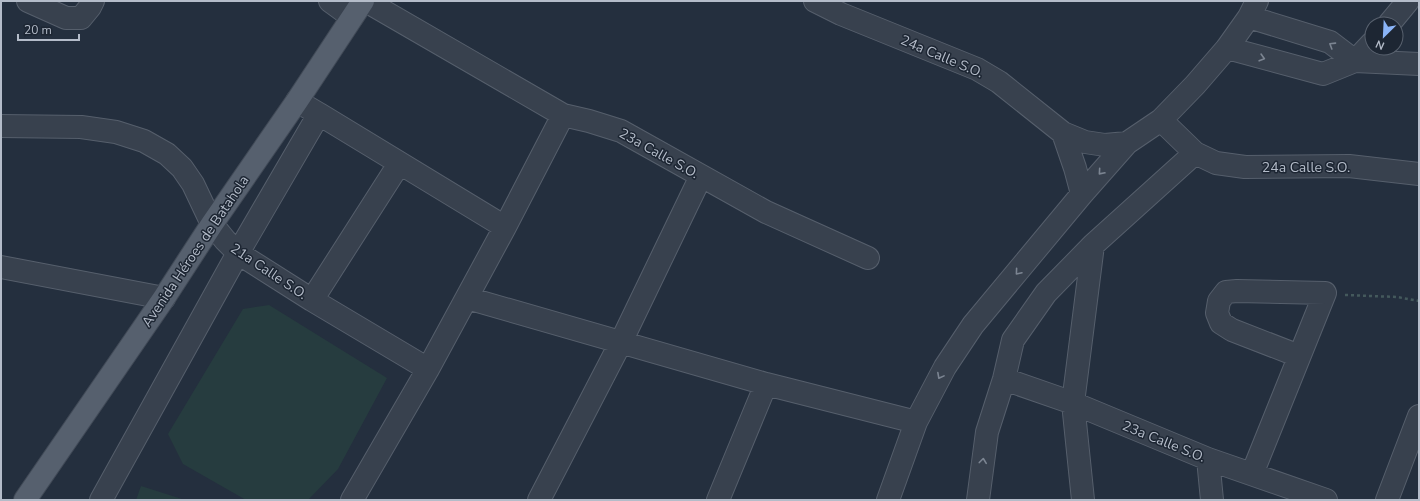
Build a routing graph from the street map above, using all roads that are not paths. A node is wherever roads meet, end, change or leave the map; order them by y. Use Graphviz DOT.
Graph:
graph roads {
  1 [pos="28,1"];
  2 [pos="93,1"];
  3 [pos="330,1"];
  4 [pos="815,1"];
  5 [pos="1408,1"];
  6 [pos="361,6"];
  7 [pos="1253,9"];
  8 [pos="1395,16"];
  9 [pos="1228,48"];
  10 [pos="1364,51"];
  11 [pos="1355,61"];
  12 [pos="1419,64"];
  13 [pos="297,101"];
  14 [pos="319,114"];
  15 [pos="563,115"];
  16 [pos="1161,120"];
  17 [pos="1,126"];
  18 [pos="1063,133"];
  19 [pos="1127,143"];
  20 [pos="1195,154"];
  21 [pos="399,164"];
  22 [pos="1419,174"];
  23 [pos="701,176"];
  24 [pos="1082,194"];
  25 [pos="212,224"];
  26 [pos="505,227"];
  27 [pos="1093,245"];
  28 [pos="238,252"];
  29 [pos="868,258"];
  30 [pos="1,267"];
  31 [pos="164,298"];
  32 [pos="467,298"];
  33 [pos="312,300"];
  34 [pos="621,342"];
  35 [pos="1300,356"];
  36 [pos="428,369"];
  37 [pos="1004,379"];
  38 [pos="766,384"];
  39 [pos="1073,403"];
  40 [pos="1419,416"];
  41 [pos="916,422"];
  42 [pos="1208,459"];
  43 [pos="1252,474"];
  44 [pos="25,500"];
  45 [pos="101,500"];
  46 [pos="352,500"];
  47 [pos="539,500"];
  48 [pos="718,500"];
  49 [pos="888,500"];
  50 [pos="978,500"];
  51 [pos="1083,500"];
  52 [pos="1212,500"];
  53 [pos="1326,500"];
  54 [pos="1387,500"];
  1 -- 2 [label="street"];
  3 -- 6 [label="street, 23a Calle S.O."];
  4 -- 18 [label="street, 24a Calle S.O."];
  5 -- 8 [label="street"];
  6 -- 13 [label="main road, Avenida Héroes de Batahola"];
  6 -- 15 [label="street, 23a Calle S.O."];
  7 -- 9 [label="street"];
  11 -- 7 [label="street, one-way"];
  9 -- 11 [label="street, one-way"];
  9 -- 16 [label="street"];
  10 -- 11 [label="street"];
  11 -- 12 [label="street"];
  13 -- 14 [label="street"];
  13 -- 25 [label="main road, Avenida Héroes de Batahola"];
  14 -- 21 [label="street"];
  14 -- 28 [label="street"];
  15 -- 23 [label="street, 23a Calle S.O."];
  15 -- 26 [label="street"];
  16 -- 19 [label="street"];
  16 -- 20 [label="street"];
  17 -- 25 [label="street, 21a Calle S.O."];
  18 -- 19 [label="street, 24a Calle S.O."];
  18 -- 24 [label="street"];
  19 -- 24 [label="street, one-way"];
  20 -- 22 [label="street, 24a Calle S.O."];
  20 -- 27 [label="street"];
  21 -- 26 [label="street"];
  21 -- 33 [label="street"];
  23 -- 29 [label="street, 23a Calle S.O."];
  23 -- 34 [label="street"];
  24 -- 41 [label="street, one-way"];
  25 -- 28 [label="street, 21a Calle S.O."];
  25 -- 31 [label="main road, Avenida Héroes de Batahola"];
  26 -- 32 [label="street"];
  27 -- 37 [label="street"];
  27 -- 39 [label="street"];
  28 -- 33 [label="street, 21a Calle S.O."];
  28 -- 45 [label="street"];
  30 -- 31 [label="street"];
  31 -- 44 [label="main road, Avenida Héroes de Batahola"];
  32 -- 34 [label="street"];
  32 -- 36 [label="street"];
  33 -- 36 [label="street, 21a Calle S.O."];
  34 -- 38 [label="street"];
  34 -- 47 [label="street"];
  35 -- 35 [label="street"];
  35 -- 43 [label="street"];
  36 -- 46 [label="street"];
  37 -- 39 [label="street, 23a Calle S.O."];
  50 -- 37 [label="street, one-way"];
  38 -- 41 [label="street"];
  38 -- 48 [label="street"];
  39 -- 42 [label="street, 23a Calle S.O."];
  39 -- 51 [label="street"];
  40 -- 54 [label="street"];
  41 -- 49 [label="street"];
  42 -- 43 [label="street, 23a Calle S.O."];
  42 -- 52 [label="street"];
  43 -- 53 [label="street, 23a Calle S.O."];
}
